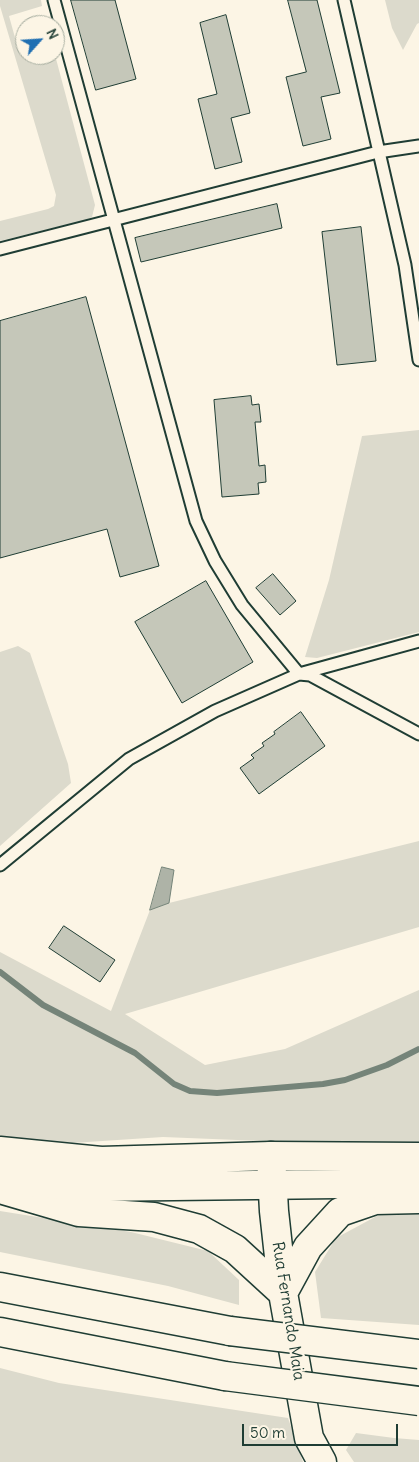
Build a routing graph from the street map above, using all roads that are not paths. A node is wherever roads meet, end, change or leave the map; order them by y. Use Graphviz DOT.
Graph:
graph roads {
  1 [pos="54,0"];
  2 [pos="344,0"];
  3 [pos="419,146"];
  4 [pos="378,152"];
  5 [pos="114,219"];
  6 [pos="0,249"];
  7 [pos="419,360"];
  8 [pos="419,640"];
  9 [pos="299,674"];
  10 [pos="419,734"];
  11 [pos="0,865"];
  12 [pos="0,1151"];
  13 [pos="270,1156"];
  14 [pos="419,1157"];
  15 [pos="0,1176"];
  16 [pos="419,1183"];
  17 [pos="272,1186"];
  18 [pos="0,1189"];
  19 [pos="419,1199"];
  20 [pos="0,1286"];
  21 [pos="283,1294"];
  22 [pos="0,1332"];
  23 [pos="419,1354"];
  24 [pos="419,1401"];
  25 [pos="322,1462"];
  1 -- 5 [label="lane"];
  2 -- 4 [label="lane"];
  3 -- 4 [label="lane"];
  4 -- 5 [label="lane"];
  4 -- 7 [label="lane"];
  5 -- 6 [label="lane"];
  5 -- 9 [label="lane"];
  8 -- 9 [label="lane"];
  9 -- 10 [label="lane"];
  9 -- 11 [label="lane"];
  12 -- 13 [label="main road"];
  13 -- 14 [label="main road"];
  13 -- 17 [label="main road, Rua Fernando Maia"];
  15 -- 17 [label="main road"];
  16 -- 17 [label="main road"];
  17 -- 21 [label="main road, Rua Fernando Maia"];
  18 -- 21 [label="main road"];
  19 -- 21 [label="main road"];
  20 -- 23 [label="main road, bridge"];
  21 -- 25 [label="main road, Rua Fernando Maia"];
  22 -- 24 [label="main road, bridge"];
}
